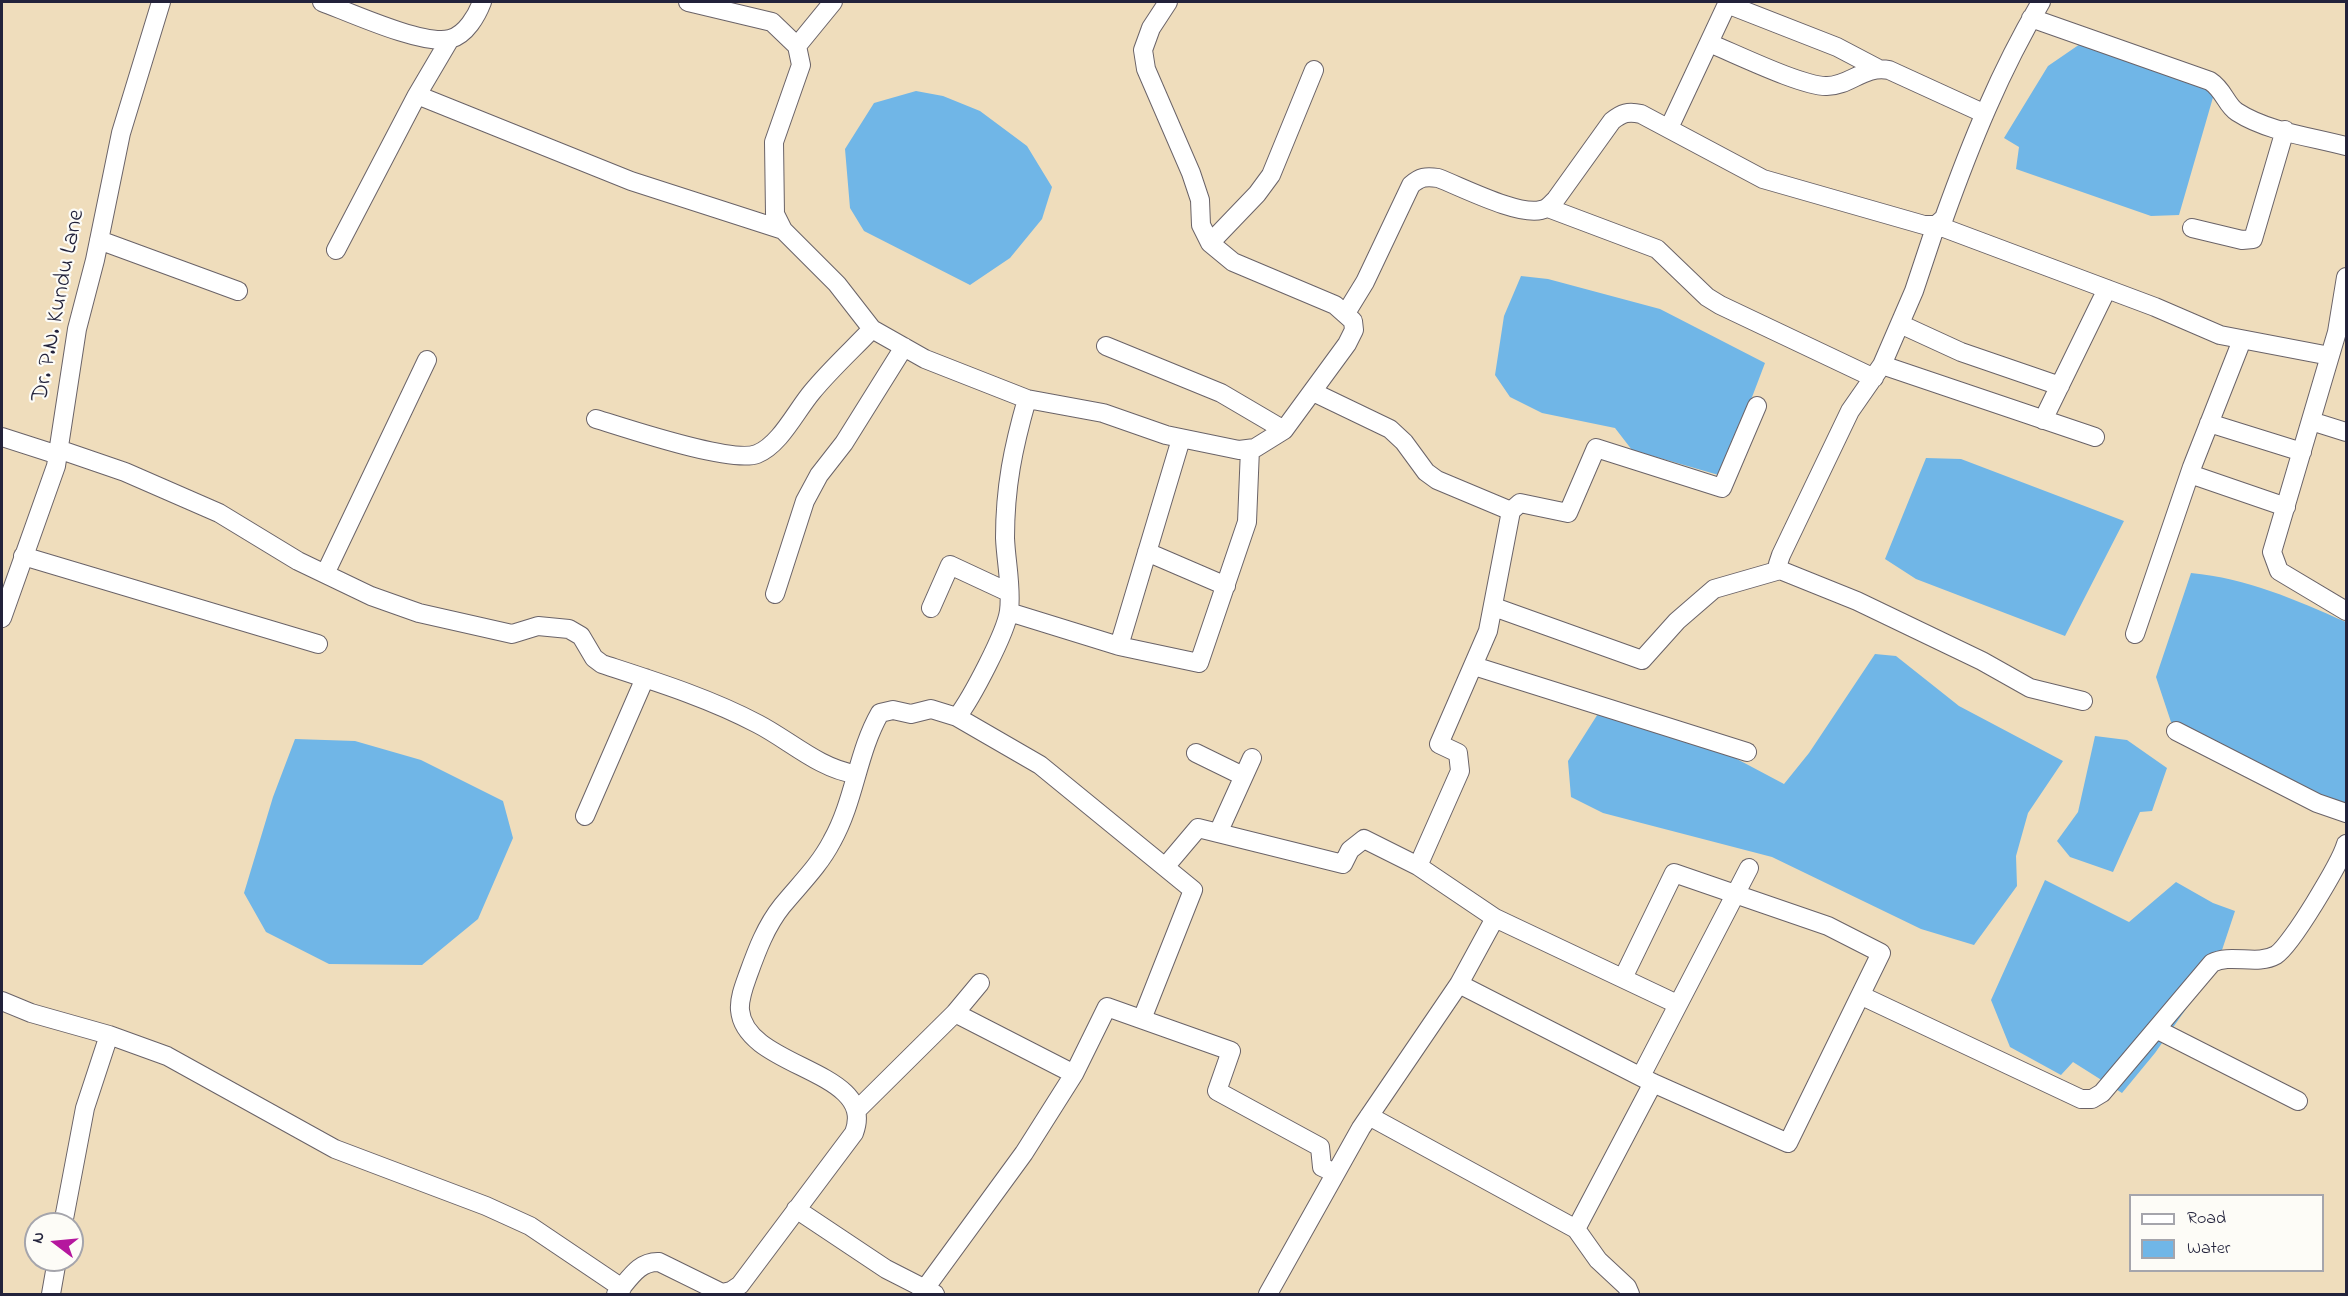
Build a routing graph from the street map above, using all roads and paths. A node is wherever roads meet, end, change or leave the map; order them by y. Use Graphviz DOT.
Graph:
graph roads {
  1 [pos="161,2"];
  2 [pos="322,2"];
  3 [pos="482,2"];
  4 [pos="688,2"];
  5 [pos="833,2"];
  6 [pos="1168,2"];
  7 [pos="2041,2"];
  8 [pos="1728,3"];
  9 [pos="2031,18"];
  10 [pos="450,39"];
  11 [pos="1709,43"];
  12 [pos="797,46"];
  13 [pos="1877,68"];
  14 [pos="1314,70"];
  15 [pos="417,95"];
  16 [pos="1983,113"];
  17 [pos="1669,128"];
  18 [pos="2285,130"];
  19 [pos="2346,146"];
  20 [pos="1548,208"];
  21 [pos="1936,225"];
  22 [pos="2192,228"];
  23 [pos="783,230"];
  24 [pos="99,240"];
  25 [pos="1210,243"];
  26 [pos="336,250"];
  27 [pos="2346,277"];
  28 [pos="2106,289"];
  29 [pos="238,291"];
  30 [pos="1346,313"];
  31 [pos="2343,320"];
  32 [pos="1900,324"];
  33 [pos="872,329"];
  34 [pos="2242,340"];
  35 [pos="1107,346"];
  36 [pos="904,347"];
  37 [pos="2330,356"];
  38 [pos="427,360"];
  39 [pos="1878,372"];
  40 [pos="2060,386"];
  41 [pos="1313,393"];
  42 [pos="1027,399"];
  43 [pos="1757,406"];
  44 [pos="596,419"];
  45 [pos="2043,420"];
  46 [pos="2311,420"];
  47 [pos="2209,423"];
  48 [pos="1284,430"];
  49 [pos="2346,432"];
  50 [pos="2,437"];
  51 [pos="2095,437"];
  52 [pos="1181,439"];
  53 [pos="1250,448"];
  54 [pos="58,452"];
  55 [pos="2302,452"];
  56 [pos="2190,474"];
  57 [pos="2286,507"];
  58 [pos="1510,511"];
  59 [pos="1147,552"];
  60 [pos="23,556"];
  61 [pos="1779,570"];
  62 [pos="9,572"];
  63 [pos="325,574"];
  64 [pos="1226,586"];
  65 [pos="1008,592"];
  66 [pos="775,594"];
  67 [pos="1494,607"];
  68 [pos="931,608"];
  69 [pos="2346,610"];
  70 [pos="1009,612"];
  71 [pos="2,618"];
  72 [pos="2135,634"];
  73 [pos="318,644"];
  74 [pos="1119,646"];
  75 [pos="1474,666"];
  76 [pos="645,678"];
  77 [pos="2083,701"];
  78 [pos="957,717"];
  79 [pos="2176,731"];
  80 [pos="1748,752"];
  81 [pos="1196,753"];
  82 [pos="1252,758"];
  83 [pos="855,774"];
  84 [pos="1244,776"];
  85 [pos="2346,813"];
  86 [pos="585,816"];
  87 [pos="1218,833"];
  88 [pos="2346,844"];
  89 [pos="1418,866"];
  90 [pos="1166,867"];
  91 [pos="1749,868"];
  92 [pos="1735,894"];
  93 [pos="1495,918"];
  94 [pos="1623,978"];
  95 [pos="980,983"];
  96 [pos="1459,984"];
  97 [pos="1862,996"];
  98 [pos="2,1001"];
  99 [pos="1677,1004"];
  100 [pos="955,1013"];
  101 [pos="1142,1019"];
  102 [pos="2156,1029"];
  103 [pos="109,1035"];
  104 [pos="1074,1074"];
  105 [pos="1647,1079"];
  106 [pos="2298,1101"];
  107 [pos="857,1110"];
  108 [pos="1369,1116"];
  109 [pos="1335,1173"];
  110 [pos="796,1209"];
  111 [pos="65,1212"];
  112 [pos="1576,1229"];
  113 [pos="55,1272"];
  114 [pos="619,1291"];
  115 [pos="927,1293"];
  116 [pos="51,1294"];
  117 [pos="1268,1294"];
  118 [pos="1630,1294"];
  1 -- 24 [label="street, Dr. P.N. Kundu Lane"];
  2 -- 10 [label="street"];
  3 -- 10 [label="street"];
  4 -- 12 [label="street"];
  5 -- 12 [label="street"];
  6 -- 25 [label="street"];
  7 -- 9 [label="street"];
  8 -- 11 [label="street"];
  8 -- 13 [label="street"];
  9 -- 16 [label="street"];
  9 -- 18 [label="street"];
  10 -- 15 [label="street"];
  11 -- 13 [label="street"];
  11 -- 17 [label="street"];
  12 -- 23 [label="street"];
  13 -- 16 [label="street"];
  14 -- 25 [label="street"];
  15 -- 23 [label="street"];
  15 -- 26 [label="street"];
  16 -- 21 [label="street"];
  17 -- 20 [label="street"];
  17 -- 21 [label="street"];
  18 -- 19 [label="street"];
  18 -- 22 [label="street"];
  20 -- 30 [label="street"];
  20 -- 39 [label="street"];
  21 -- 28 [label="street"];
  21 -- 32 [label="street"];
  23 -- 33 [label="street"];
  24 -- 29 [label="street"];
  24 -- 54 [label="street, Dr. P.N. Kundu Lane"];
  25 -- 30 [label="street"];
  27 -- 31 [label="street"];
  28 -- 34 [label="street"];
  28 -- 40 [label="street"];
  30 -- 41 [label="street"];
  31 -- 37 [label="street"];
  32 -- 39 [label="street"];
  32 -- 40 [label="street"];
  33 -- 36 [label="street"];
  33 -- 44 [label="street"];
  34 -- 37 [label="street"];
  34 -- 47 [label="street"];
  35 -- 48 [label="street"];
  36 -- 42 [label="street"];
  36 -- 66 [label="street"];
  37 -- 46 [label="street"];
  38 -- 63 [label="street"];
  39 -- 45 [label="street"];
  39 -- 61 [label="street"];
  40 -- 45 [label="street"];
  41 -- 48 [label="street"];
  41 -- 58 [label="street"];
  42 -- 52 [label="street"];
  42 -- 65 [label="street"];
  43 -- 58 [label="street"];
  45 -- 51 [label="street"];
  46 -- 49 [label="street"];
  46 -- 55 [label="street"];
  47 -- 55 [label="street"];
  47 -- 56 [label="street"];
  48 -- 53 [label="street"];
  50 -- 54 [label="street"];
  52 -- 53 [label="street"];
  52 -- 59 [label="street"];
  53 -- 64 [label="street"];
  54 -- 60 [label="street, Dr. P.N. Kundu Lane"];
  54 -- 63 [label="street"];
  55 -- 57 [label="street"];
  56 -- 57 [label="street"];
  56 -- 72 [label="street"];
  57 -- 69 [label="street"];
  58 -- 67 [label="street"];
  59 -- 64 [label="street"];
  59 -- 74 [label="street"];
  60 -- 62 [label="street, Dr. P.N. Kundu Lane"];
  60 -- 73 [label="street"];
  61 -- 67 [label="street"];
  61 -- 77 [label="street"];
  62 -- 71 [label="street, Dr. P.N. Kundu Lane"];
  63 -- 76 [label="street"];
  64 -- 74 [label="street"];
  65 -- 68 [label="street"];
  65 -- 70 [label="street"];
  67 -- 75 [label="street"];
  70 -- 74 [label="street"];
  70 -- 78 [label="street"];
  75 -- 80 [label="street"];
  75 -- 89 [label="street"];
  76 -- 83 [label="street"];
  76 -- 86 [label="street"];
  78 -- 83 [label="street"];
  78 -- 90 [label="street"];
  79 -- 85 [label="street"];
  81 -- 84 [label="street"];
  82 -- 84 [label="street"];
  83 -- 107 [label="street"];
  84 -- 87 [label="street"];
  87 -- 89 [label="street"];
  87 -- 90 [label="street"];
  88 -- 102 [label="street"];
  89 -- 93 [label="street"];
  90 -- 101 [label="street"];
  91 -- 92 [label="street"];
  92 -- 94 [label="street"];
  92 -- 97 [label="street"];
  92 -- 99 [label="street"];
  93 -- 94 [label="street"];
  93 -- 96 [label="street"];
  94 -- 99 [label="street"];
  95 -- 100 [label="street"];
  96 -- 105 [label="street"];
  96 -- 108 [label="street"];
  97 -- 102 [label="street"];
  97 -- 105 [label="street"];
  98 -- 103 [label="street"];
  99 -- 105 [label="street"];
  100 -- 104 [label="street"];
  100 -- 107 [label="street"];
  101 -- 104 [label="street"];
  101 -- 109 [label="street"];
  102 -- 106 [label="street"];
  103 -- 111 [label="street"];
  103 -- 114 [label="street"];
  104 -- 115 [label="street"];
  105 -- 112 [label="street"];
  107 -- 110 [label="street"];
  108 -- 109 [label="street"];
  108 -- 112 [label="street"];
  109 -- 117 [label="street"];
  110 -- 114 [label="street"];
  110 -- 115 [label="street"];
  112 -- 118 [label="street"];
  113 -- 116 [label="street"];
}
